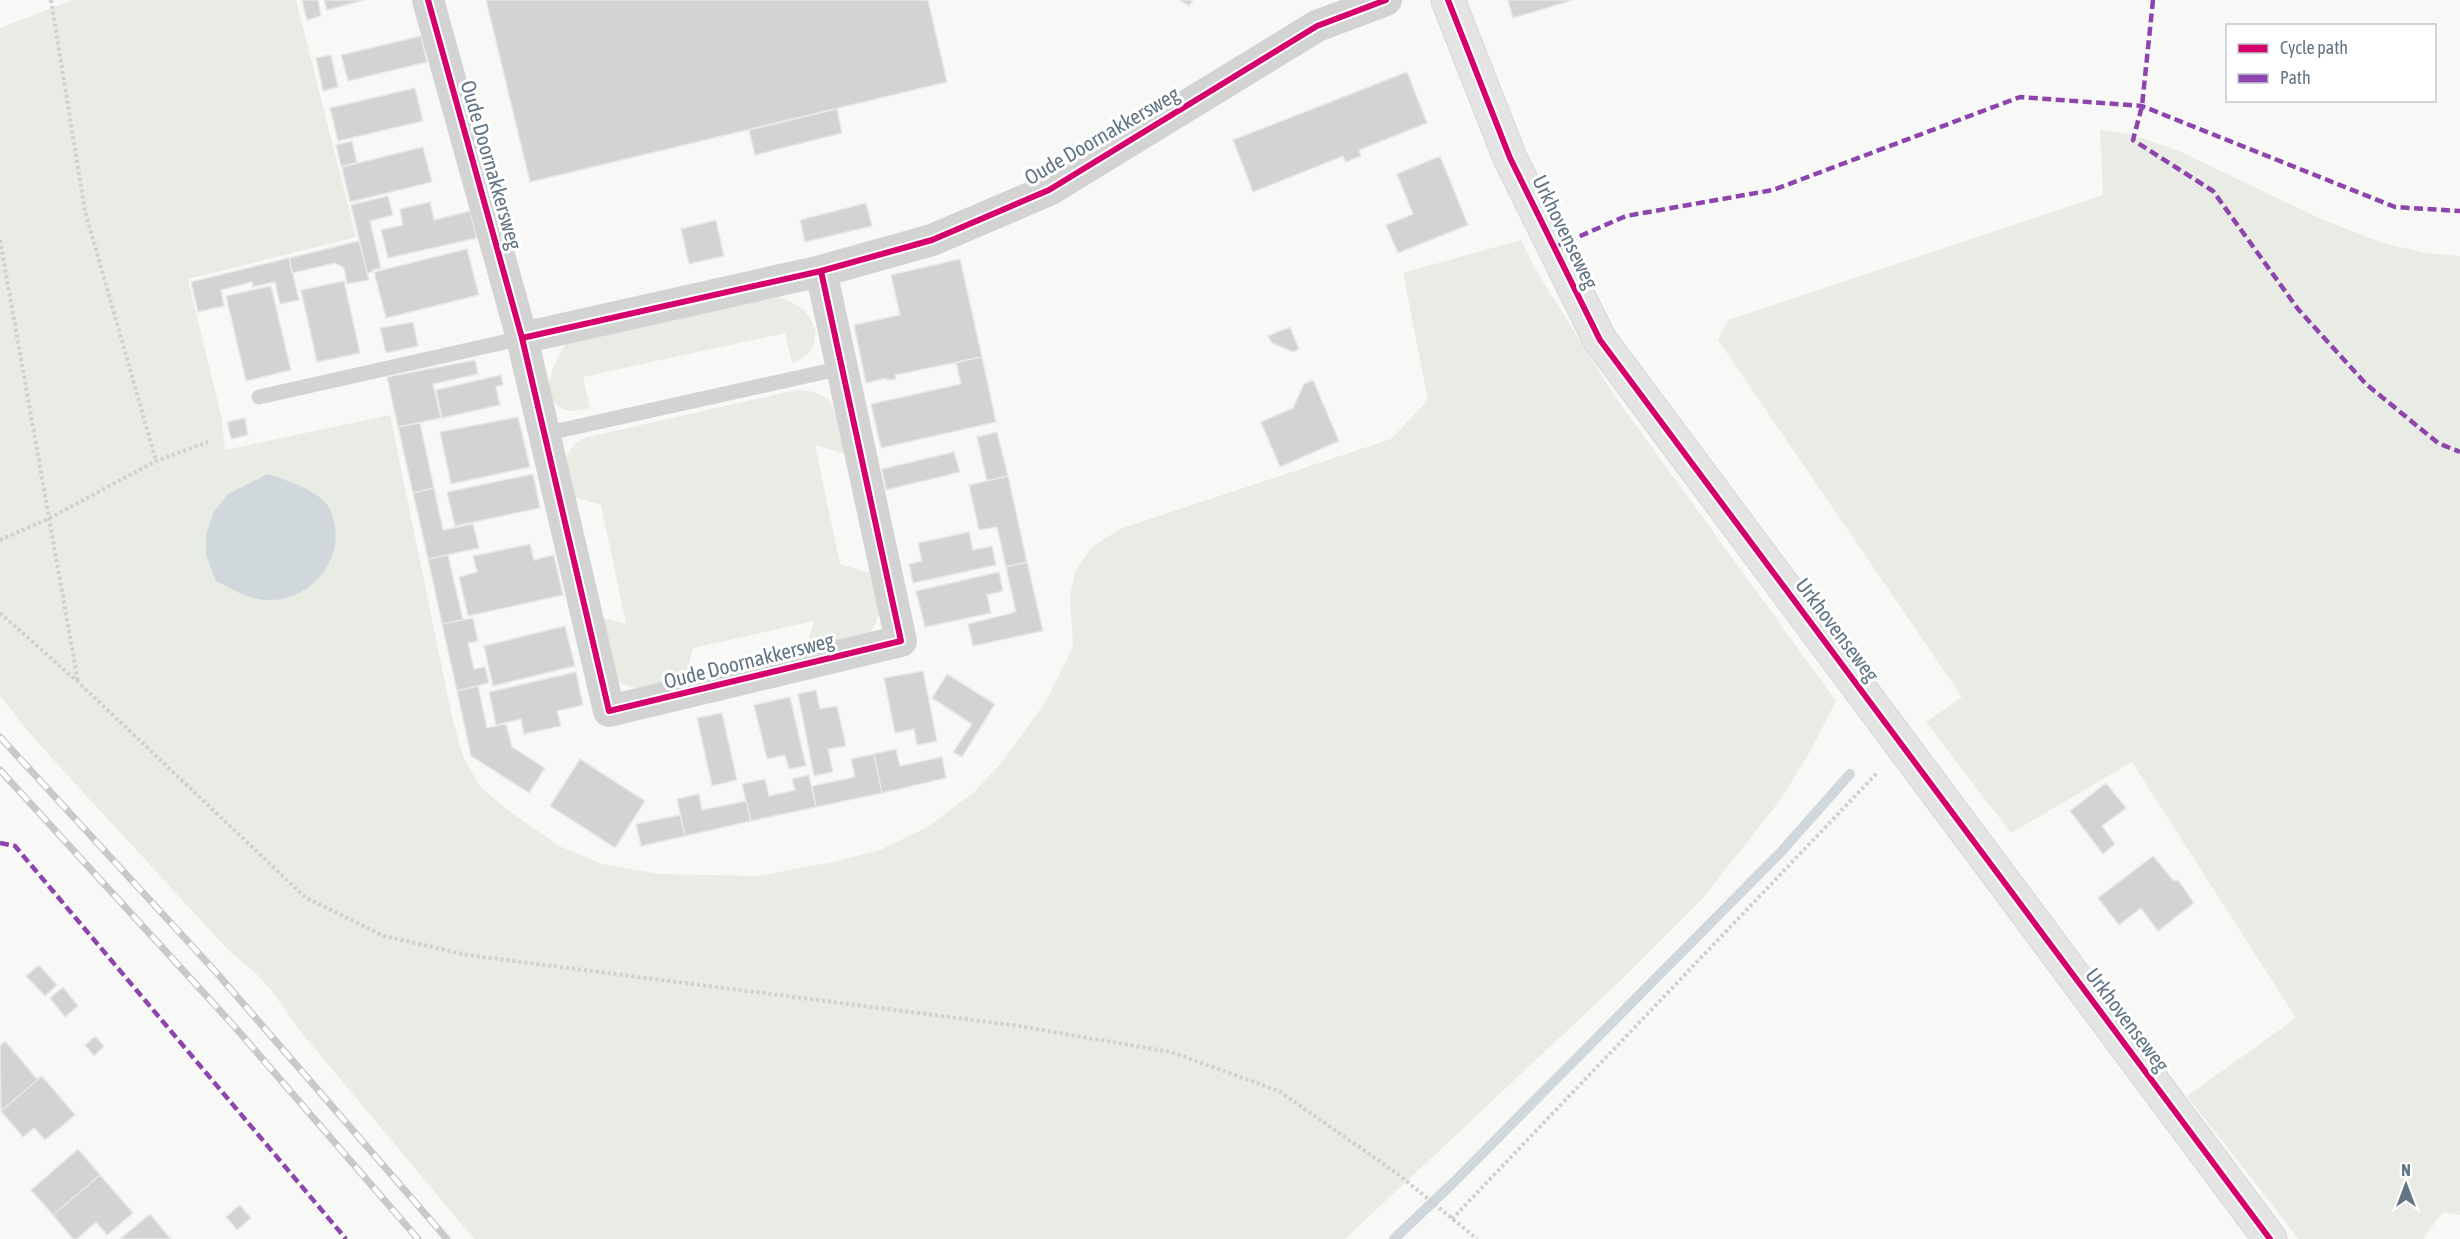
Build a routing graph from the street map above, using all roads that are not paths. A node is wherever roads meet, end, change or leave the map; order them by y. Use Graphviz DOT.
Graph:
graph roads {
  1 [pos="428,0"];
  2 [pos="1386,0"];
  3 [pos="1448,0"];
  4 [pos="821,271"];
  5 [pos="522,339"];
  6 [pos="842,368"];
  7 [pos="259,397"];
  8 [pos="544,434"];
  9 [pos="2270,1239"];
  1 -- 5 [label="street, Oude Doornakkersweg"];
  2 -- 4 [label="street, Oude Doornakkersweg"];
  3 -- 9 [label="street, Urkhovenseweg"];
  4 -- 5 [label="street, Oude Doornakkersweg"];
  4 -- 6 [label="street, Oude Doornakkersweg"];
  5 -- 7 [label="lane"];
  5 -- 8 [label="street, Oude Doornakkersweg"];
  6 -- 8 [label="lane"];
  6 -- 8 [label="street, Oude Doornakkersweg"];
}
